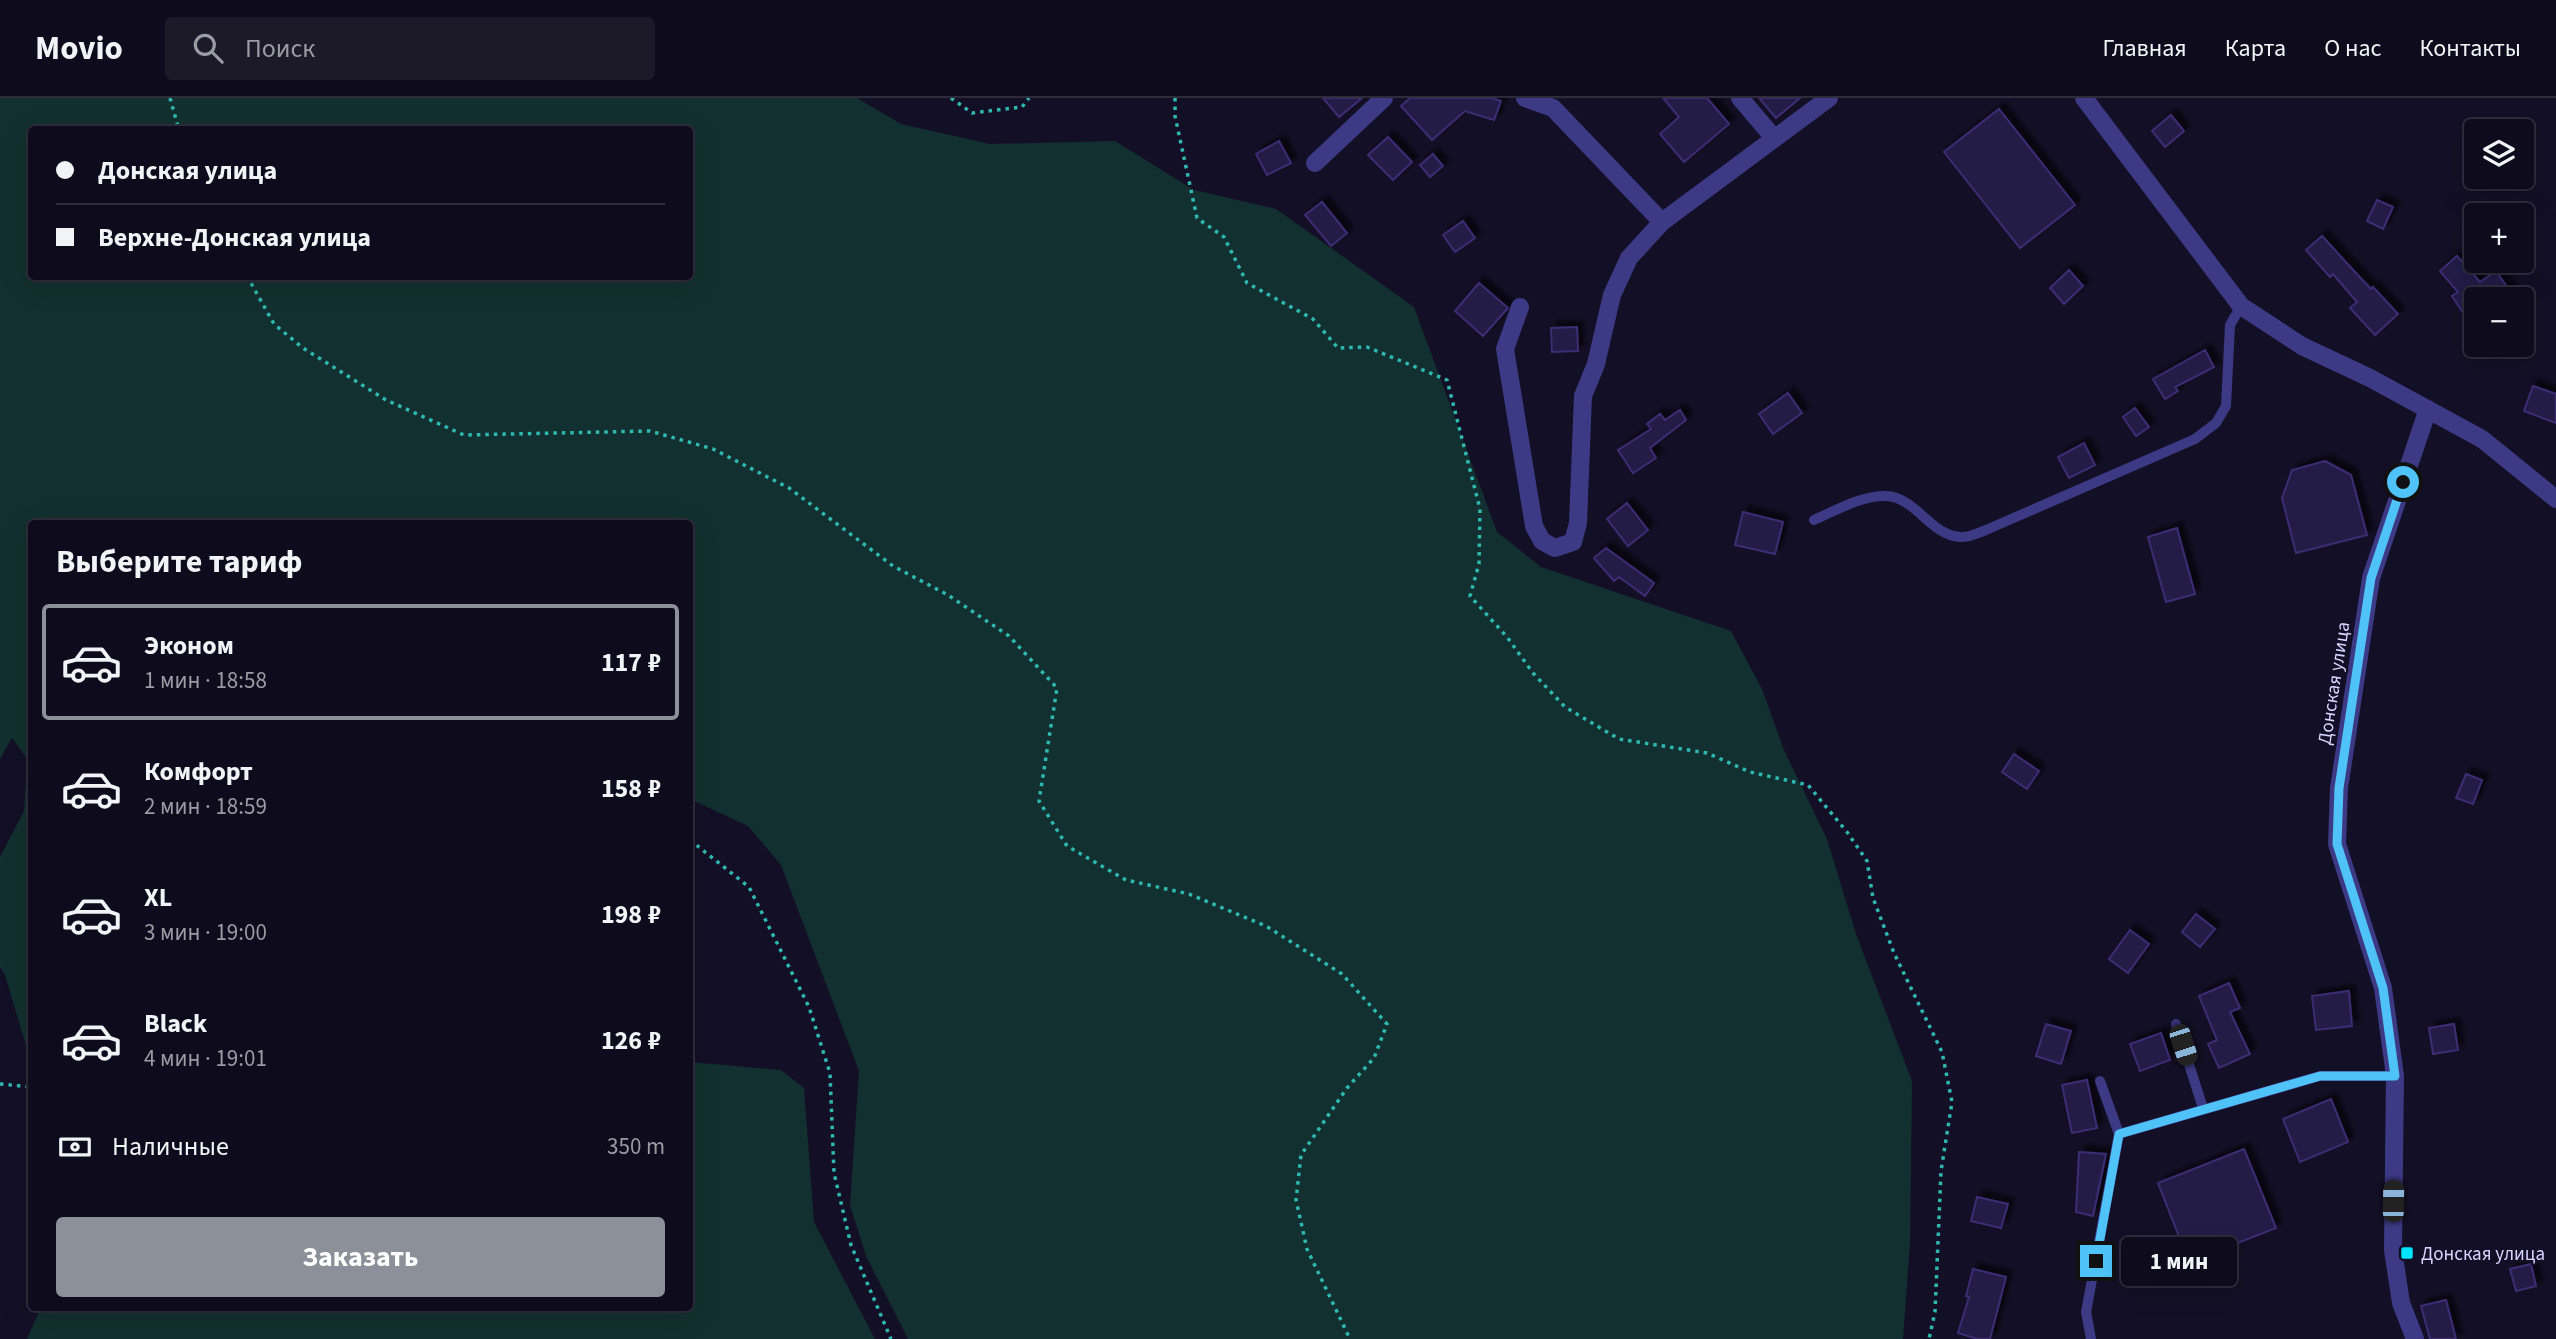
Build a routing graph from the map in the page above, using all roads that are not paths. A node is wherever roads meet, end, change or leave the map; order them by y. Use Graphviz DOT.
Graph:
graph roads {
  1 [pos="1384,98"];
  2 [pos="1525,98"];
  3 [pos="1740,98"];
  4 [pos="1829,98"];
  5 [pos="2084,98"];
  6 [pos="1773,138"];
  7 [pos="1315,163"];
  8 [pos="1662,222"];
  9 [pos="2241,306"];
  10 [pos="1520,307"];
  11 [pos="2428,409"];
  12 [pos="2556,499"];
  13 [pos="1814,520"];
  14 [pos="2176,1024"];
  15 [pos="2395,1076"];
  16 [pos="2101,1082"];
  17 [pos="2203,1108"];
  18 [pos="2119,1134"];
  19 [pos="2091,1339"];
  20 [pos="2415,1339"];
  1 -- 7 [label="street"];
  2 -- 8 [label="street"];
  3 -- 6 [label="street"];
  4 -- 6 [label="street"];
  5 -- 9 [label="street"];
  6 -- 8 [label="street"];
  8 -- 10 [label="street"];
  9 -- 11 [label="street"];
  9 -- 13 [label="lane"];
  11 -- 12 [label="street"];
  11 -- 15 [label="street, Донская улица"];
  14 -- 17 [label="lane"];
  15 -- 17 [label="lane"];
  15 -- 20 [label="street, Донская улица"];
  16 -- 18 [label="lane"];
  17 -- 18 [label="lane"];
  18 -- 19 [label="lane"];
}
